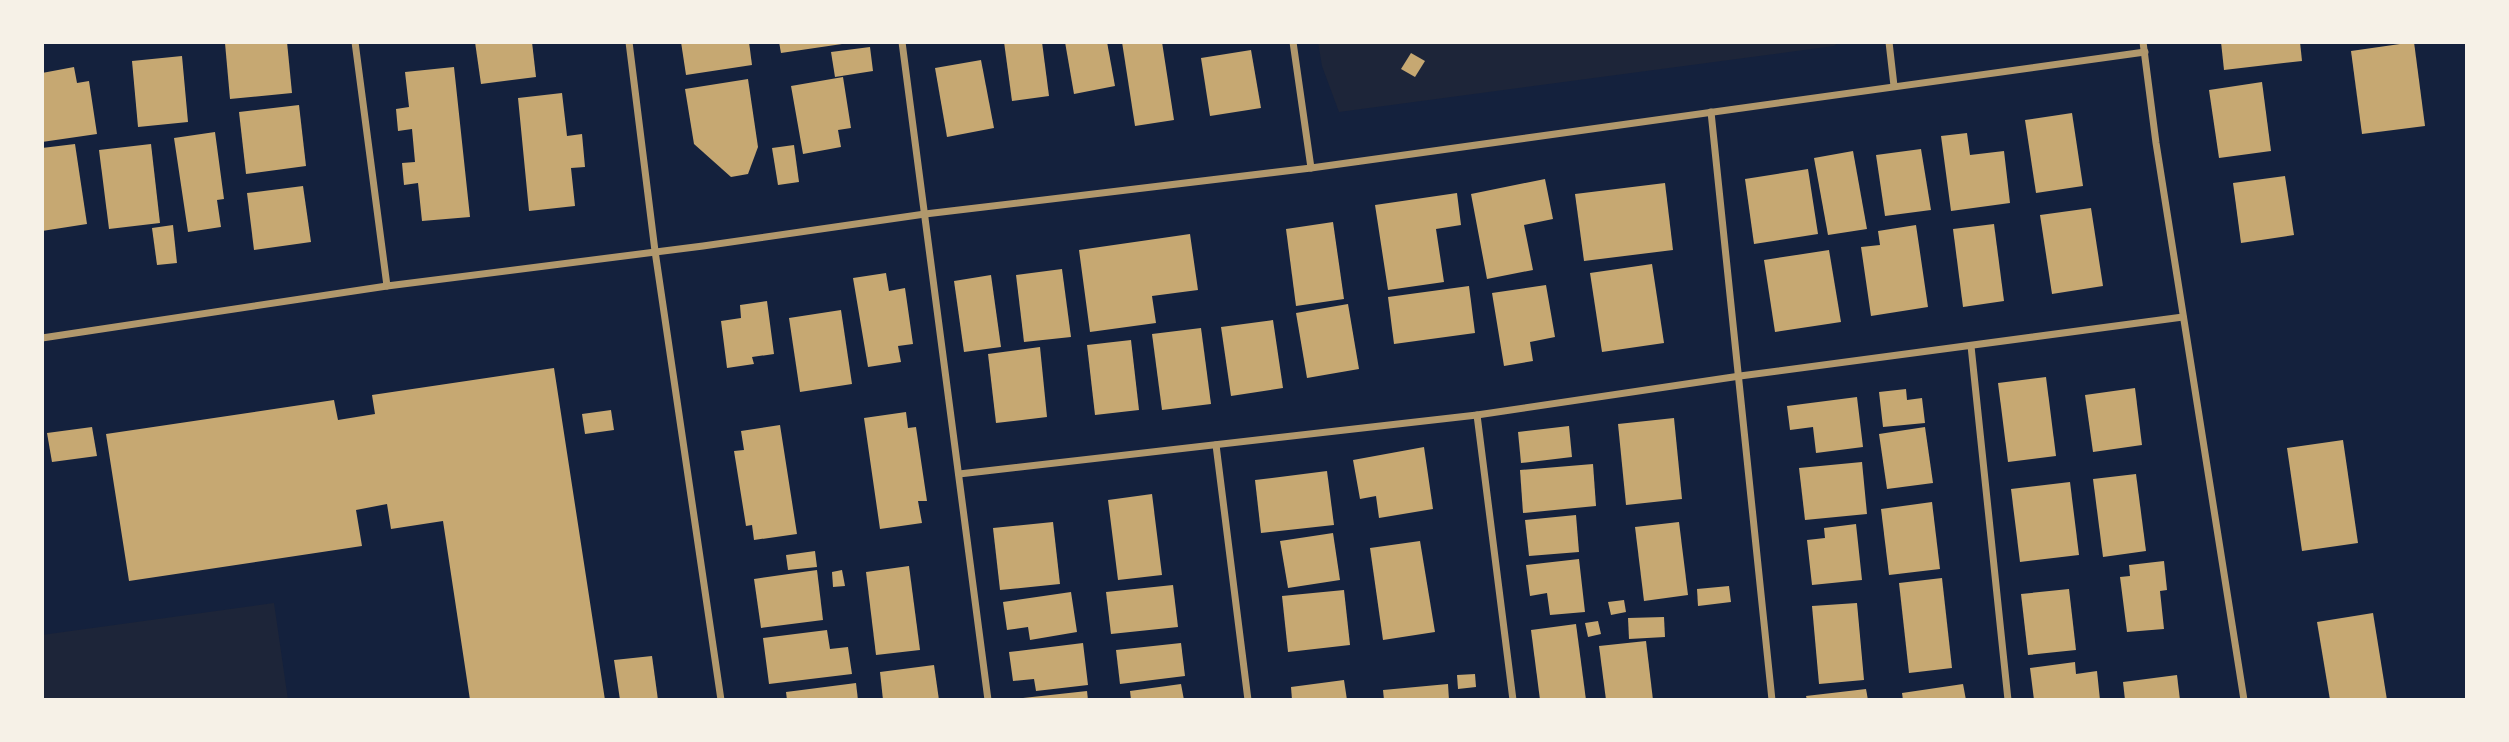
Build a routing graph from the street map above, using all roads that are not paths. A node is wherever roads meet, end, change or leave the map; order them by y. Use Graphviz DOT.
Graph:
graph roads {
  1 [pos="355,42"];
  2 [pos="629,42"];
  3 [pos="902,42"];
  4 [pos="1293,42"];
  5 [pos="1889,42"];
  6 [pos="2143,42"];
  7 [pos="2145,52"];
  8 [pos="1894,86"];
  9 [pos="1711,112"];
  10 [pos="1311,168"];
  11 [pos="925,214"];
  12 [pos="655,251"];
  13 [pos="387,286"];
  14 [pos="2183,317"];
  15 [pos="42,338"];
  16 [pos="1971,346"];
  17 [pos="1740,376"];
  18 [pos="1477,415"];
  19 [pos="1216,445"];
  20 [pos="960,474"];
  21 [pos="720,700"];
  22 [pos="988,700"];
  23 [pos="1248,700"];
  24 [pos="1513,700"];
  25 [pos="1772,700"];
  26 [pos="2008,700"];
  27 [pos="2244,700"];
  1 -- 13 [label="street"];
  2 -- 12 [label="street"];
  3 -- 11 [label="street"];
  4 -- 10 [label="street"];
  5 -- 8 [label="street"];
  6 -- 7 [label="street"];
  7 -- 8 [label="street"];
  7 -- 14 [label="street"];
  8 -- 9 [label="street"];
  9 -- 10 [label="street"];
  9 -- 17 [label="street"];
  10 -- 11 [label="street"];
  11 -- 12 [label="street"];
  11 -- 20 [label="street"];
  12 -- 13 [label="street"];
  12 -- 21 [label="street"];
  13 -- 15 [label="street"];
  14 -- 16 [label="street"];
  14 -- 27 [label="street"];
  16 -- 17 [label="street"];
  16 -- 26 [label="street"];
  17 -- 18 [label="street"];
  17 -- 25 [label="street"];
  18 -- 19 [label="street"];
  18 -- 24 [label="street"];
  19 -- 20 [label="street"];
  19 -- 23 [label="street"];
  20 -- 22 [label="street"];
}
